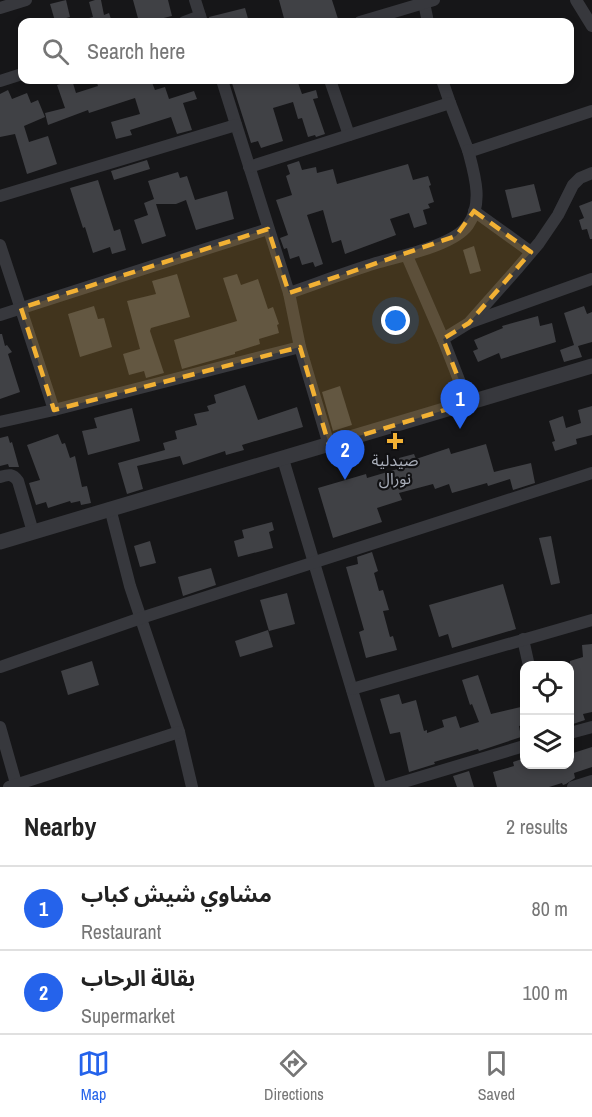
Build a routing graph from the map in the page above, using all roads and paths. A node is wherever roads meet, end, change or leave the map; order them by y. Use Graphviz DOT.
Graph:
graph roads {
  1 [pos="26,0"];
  2 [pos="195,0"];
  3 [pos="576,0"];
  4 [pos="429,2"];
  5 [pos="0,8"];
  6 [pos="201,18"];
  7 [pos="374,18"];
  8 [pos="428,18"];
  9 [pos="591,23"];
  10 [pos="18,75"];
  11 [pos="0,81"];
  12 [pos="223,84"];
  13 [pos="331,84"];
  14 [pos="443,84"];
  15 [pos="450,103"];
  16 [pos="592,111"];
  17 [pos="236,125"];
  18 [pos="349,135"];
  19 [pos="468,150"];
  20 [pos="249,167"];
  21 [pos="592,173"];
  22 [pos="0,196"];
  23 [pos="474,211"];
  24 [pos="268,229"];
  25 [pos="0,245"];
  26 [pos="531,252"];
  27 [pos="407,256"];
  28 [pos="592,279"];
  29 [pos="289,293"];
  30 [pos="21,308"];
  31 [pos="0,315"];
  32 [pos="469,322"];
  33 [pos="443,339"];
  34 [pos="300,347"];
  35 [pos="592,366"];
  36 [pos="468,403"];
  37 [pos="54,410"];
  38 [pos="0,422"];
  39 [pos="329,445"];
  40 [pos="283,459"];
  41 [pos="592,473"];
  42 [pos="0,477"];
  43 [pos="110,508"];
  44 [pos="33,532"];
  45 [pos="0,542"];
  46 [pos="314,561"];
  47 [pos="141,618"];
  48 [pos="592,621"];
  49 [pos="523,639"];
  50 [pos="529,661"];
  51 [pos="0,667"];
  52 [pos="352,688"];
  53 [pos="0,727"];
  54 [pos="592,727"];
  55 [pos="179,732"];
  56 [pos="574,732"];
  57 [pos="520,747"];
  58 [pos="592,781"];
  59 [pos="14,786"];
  60 [pos="192,787"];
  61 [pos="381,787"];
  62 [pos="387,787"];
  63 [pos="573,787"];
  1 -- 5 [label="street"];
  2 -- 6 [label="street"];
  3 -- 9 [label="street"];
  4 -- 7 [label="street"];
  4 -- 8 [label="street"];
  10 -- 11 [label="street"];
  12 -- 17 [label="street"];
  13 -- 18 [label="street"];
  14 -- 15 [label="street"];
  15 -- 18 [label="street"];
  15 -- 19 [label="street"];
  16 -- 19 [label="street"];
  17 -- 20 [label="street"];
  17 -- 22 [label="street"];
  18 -- 20 [label="street"];
  19 -- 23 [label="street"];
  20 -- 24 [label="street"];
  21 -- 26 [label="street"];
  23 -- 26 [label="street"];
  23 -- 27 [label="street"];
  24 -- 29 [label="street"];
  24 -- 30 [label="street"];
  25 -- 30 [label="street"];
  26 -- 32 [label="street"];
  27 -- 29 [label="street"];
  27 -- 33 [label="street"];
  28 -- 32 [label="street"];
  29 -- 34 [label="street"];
  30 -- 31 [label="street"];
  30 -- 37 [label="street"];
  32 -- 33 [label="street"];
  33 -- 36 [label="street"];
  34 -- 37 [label="street"];
  34 -- 39 [label="street"];
  35 -- 36 [label="street"];
  36 -- 39 [label="street"];
  37 -- 38 [label="street"];
  39 -- 40 [label="street"];
  40 -- 43 [label="street"];
  40 -- 46 [label="street"];
  41 -- 46 [label="street"];
  42 -- 44 [label="street"];
  43 -- 44 [label="street"];
  43 -- 47 [label="street"];
  44 -- 45 [label="street"];
  46 -- 47 [label="street"];
  46 -- 52 [label="street"];
  47 -- 51 [label="street"];
  47 -- 55 [label="street"];
  48 -- 49 [label="street"];
  49 -- 50 [label="street"];
  49 -- 52 [label="street"];
  52 -- 61 [label="street"];
  53 -- 59 [label="street"];
  54 -- 56 [label="street"];
  55 -- 59 [label="street"];
  55 -- 60 [label="street"];
  57 -- 62 [label="street"];
  58 -- 63 [label="street"];
}
